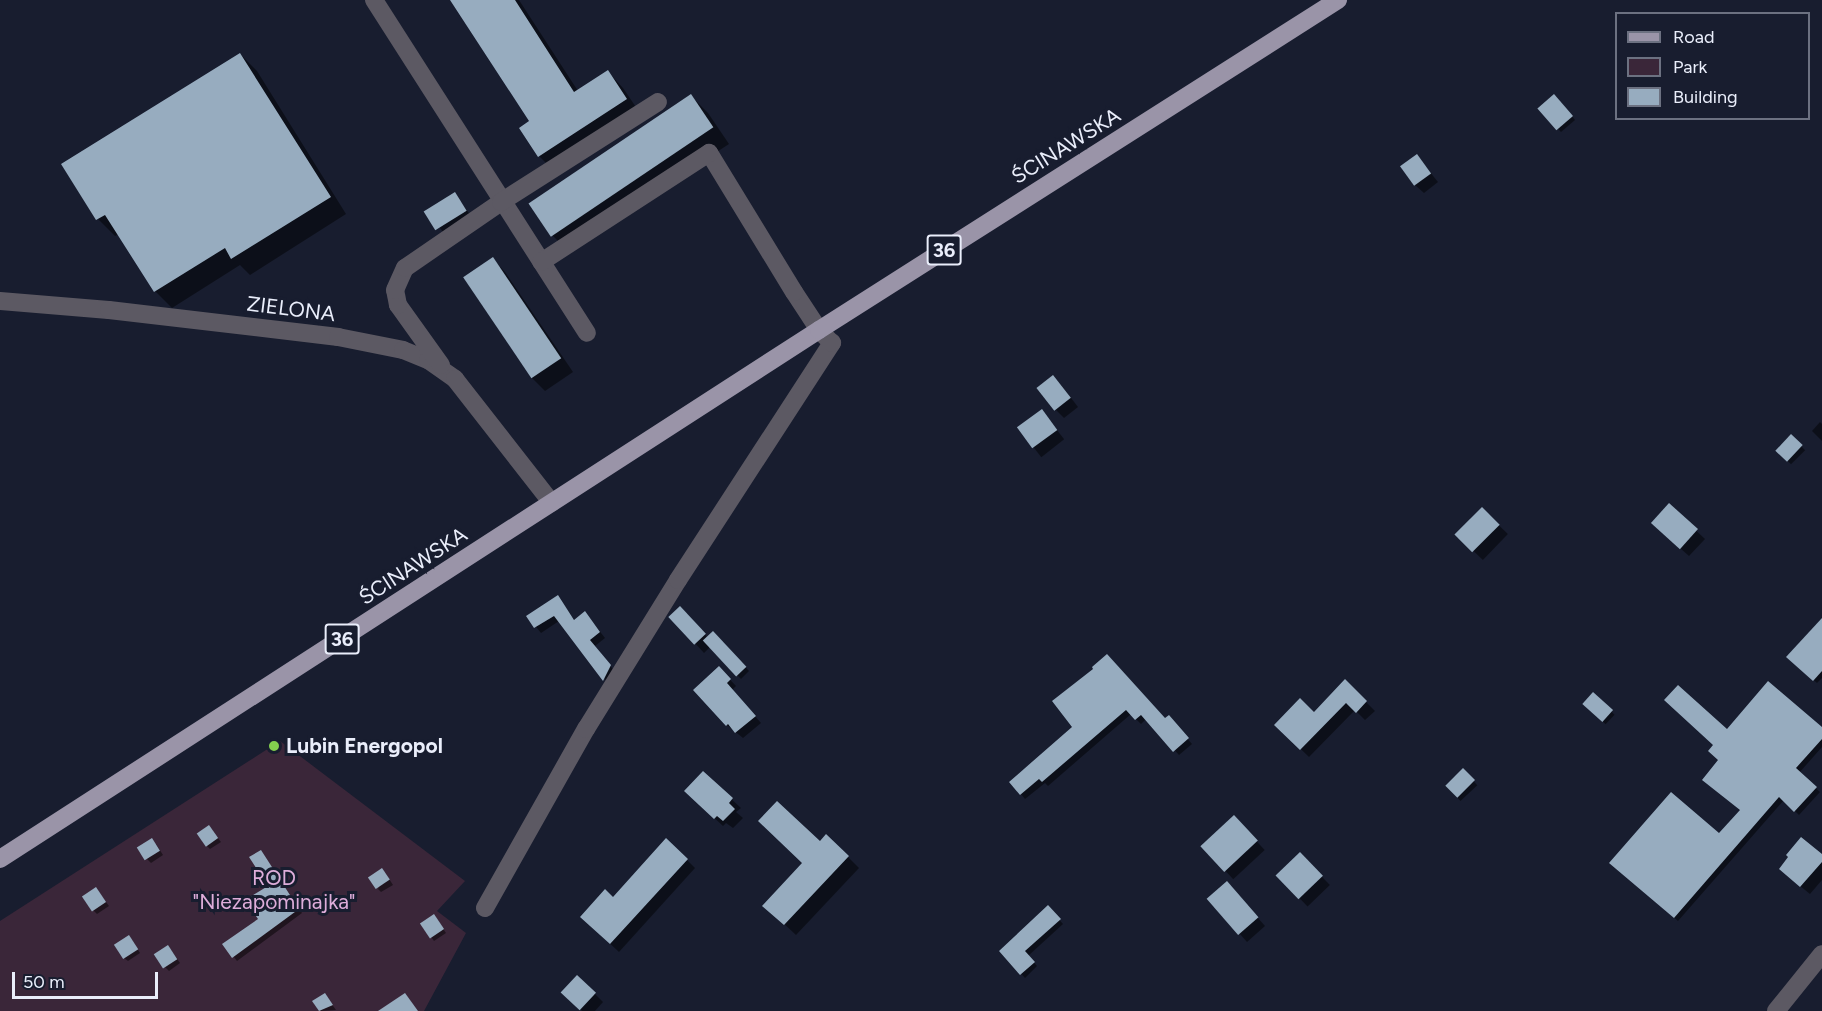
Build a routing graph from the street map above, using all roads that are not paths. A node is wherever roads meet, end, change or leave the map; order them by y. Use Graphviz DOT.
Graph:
graph roads {
  1 [pos="374,0"];
  2 [pos="1338,0"];
  3 [pos="658,102"];
  4 [pos="501,202"];
  5 [pos="541,262"];
  6 [pos="0,301"];
  7 [pos="819,330"];
  8 [pos="587,333"];
  9 [pos="443,369"];
  10 [pos="552,503"];
  11 [pos="0,859"];
  12 [pos="485,908"];
  13 [pos="1822,954"];
  14 [pos="1777,1011"];
  1 -- 4 [label="street"];
  2 -- 7 [label="main road, ŚCINAWSKA / 36"];
  3 -- 4 [label="street"];
  4 -- 5 [label="street"];
  4 -- 9 [label="street"];
  5 -- 7 [label="street"];
  5 -- 8 [label="street"];
  6 -- 9 [label="street, ZIELONA"];
  7 -- 10 [label="main road, ŚCINAWSKA / 36"];
  7 -- 12 [label="street"];
  9 -- 10 [label="street, ZIELONA"];
  10 -- 11 [label="main road, ŚCINAWSKA / 36"];
  13 -- 14 [label="street"];
}
